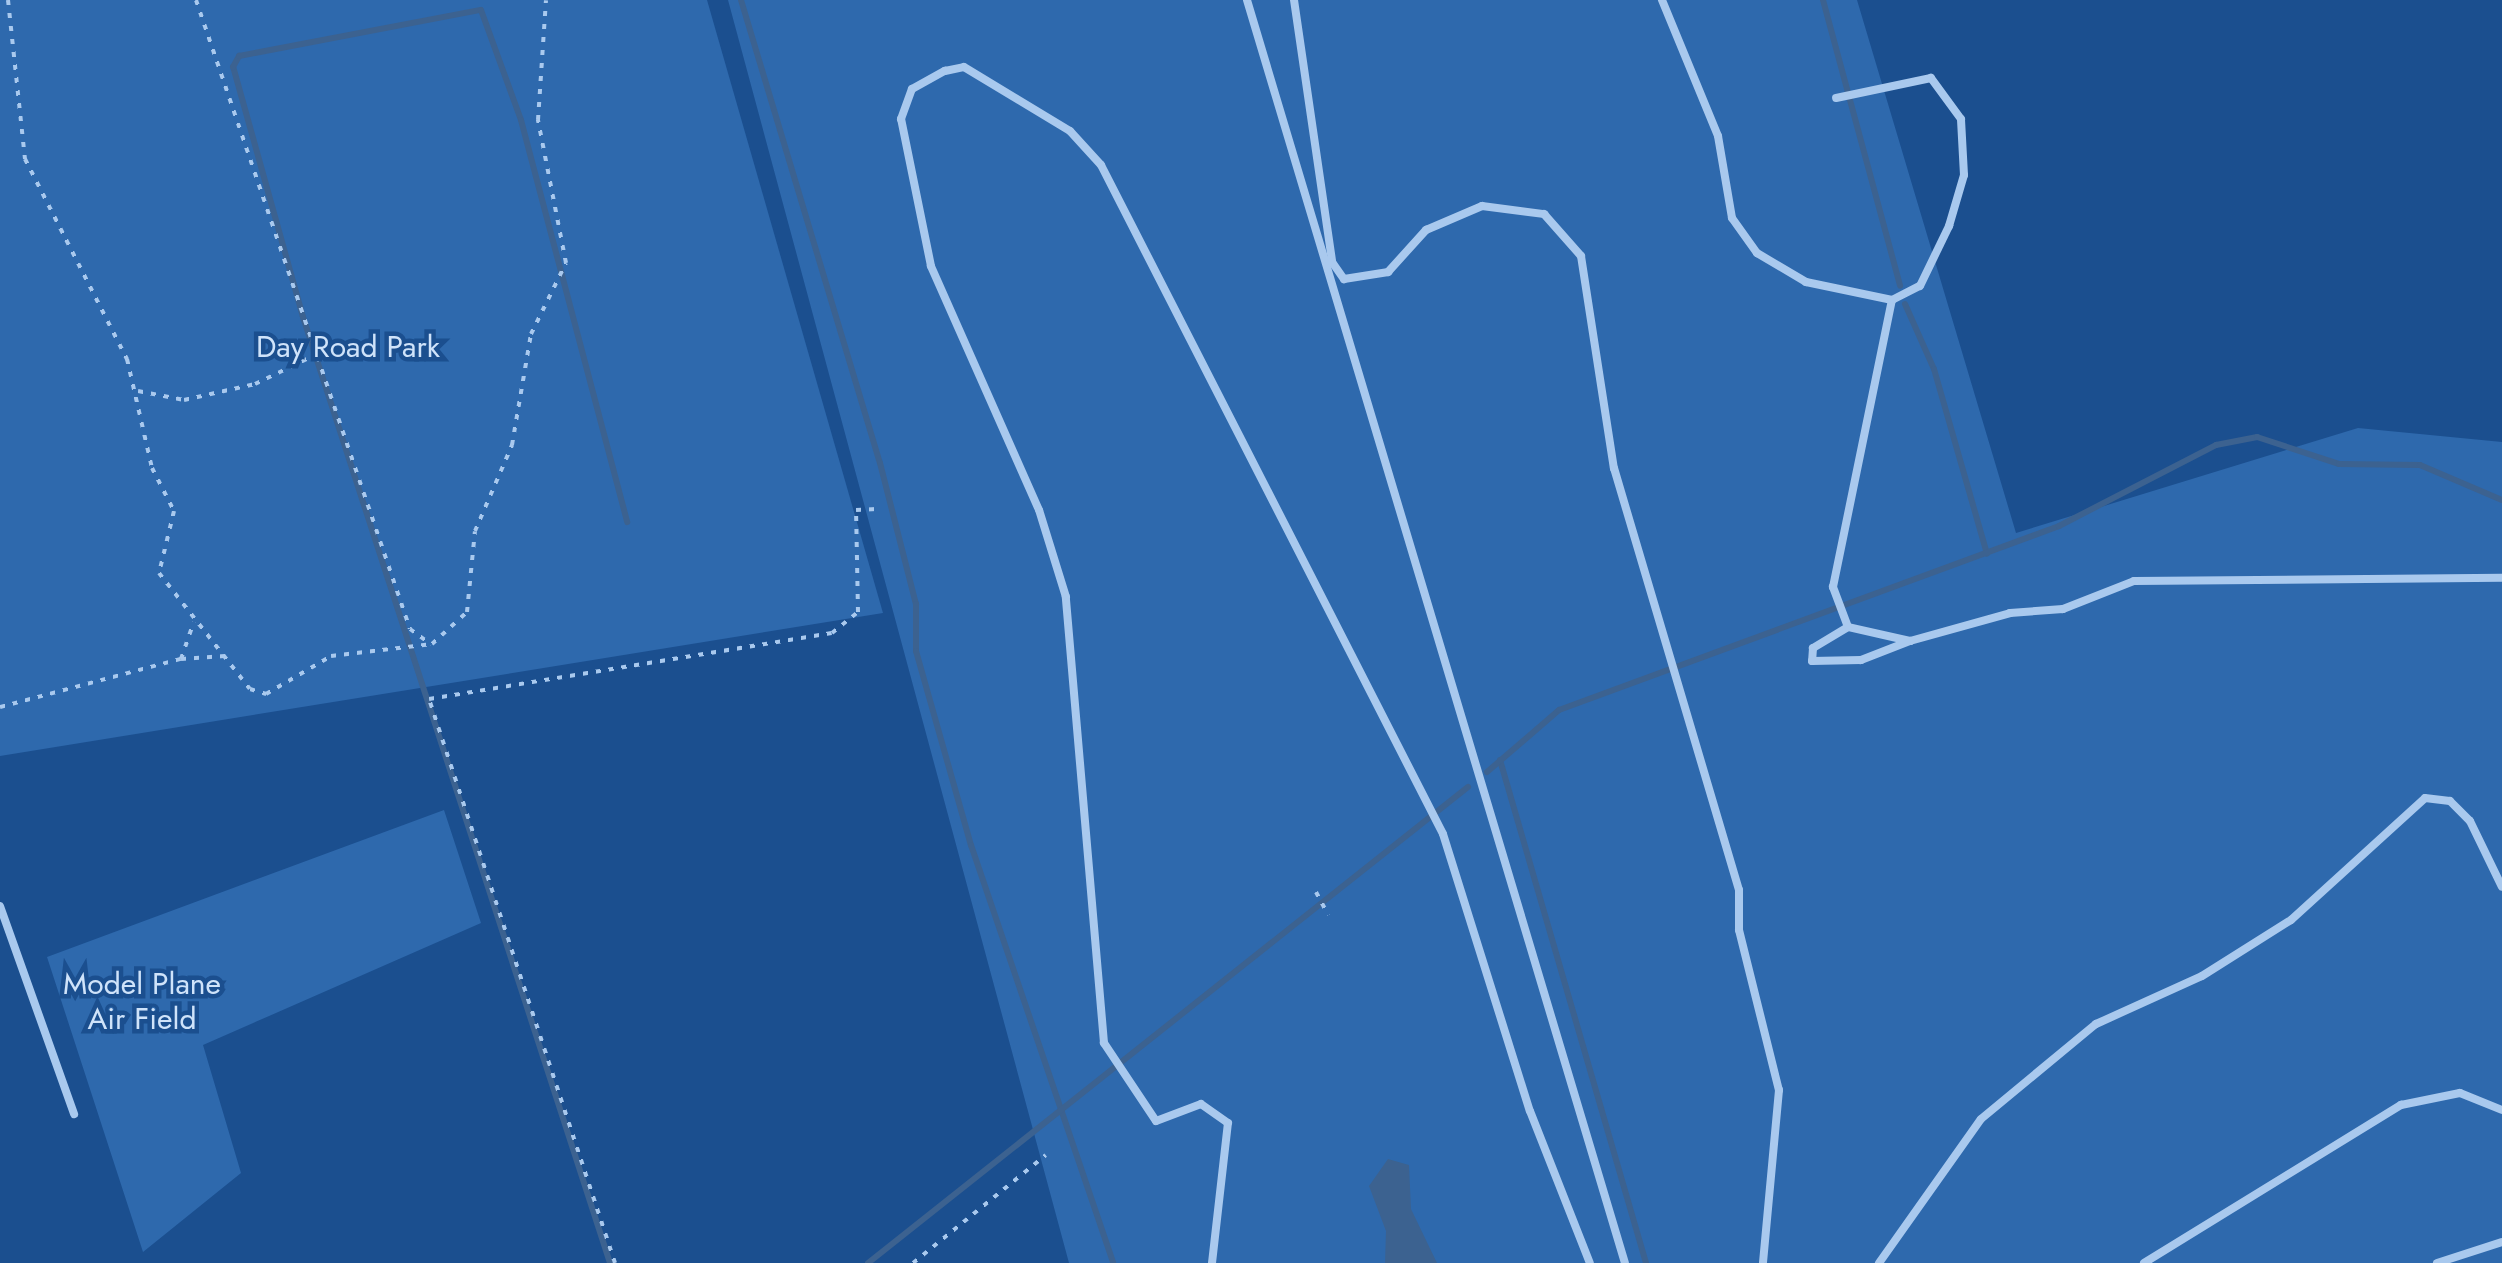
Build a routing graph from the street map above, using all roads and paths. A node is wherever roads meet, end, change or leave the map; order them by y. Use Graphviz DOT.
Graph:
graph roads {
  1 [pos="0,0"];
  2 [pos="196,0"];
  3 [pos="546,0"];
  4 [pos="1246,0"];
  5 [pos="1294,0"];
  6 [pos="1662,0"];
  7 [pos="8,2"];
  8 [pos="1836,98"];
  9 [pos="1892,300"];
  10 [pos="317,354"];
  11 [pos="138,392"];
  12 [pos="877,509"];
  13 [pos="2502,578"];
  14 [pos="194,621"];
  15 [pos="1846,622"];
  16 [pos="1910,641"];
  17 [pos="432,644"];
  18 [pos="225,656"];
  19 [pos="181,658"];
  20 [pos="0,707"];
  21 [pos="2502,887"];
  22 [pos="1316,892"];
  23 [pos="0,906"];
  24 [pos="1328,915"];
  25 [pos="2502,1110"];
  26 [pos="74,1114"];
  27 [pos="1046,1155"];
  28 [pos="2502,1242"];
  29 [pos="615,1263"];
  30 [pos="913,1263"];
  31 [pos="1212,1263"];
  32 [pos="1590,1263"];
  33 [pos="1625,1263"];
  34 [pos="1763,1263"];
  35 [pos="1879,1263"];
  36 [pos="2144,1263"];
  37 [pos="2436,1263"];
  1 -- 7 [label="path"];
  2 -- 10 [label="path"];
  3 -- 17 [label="path"];
  4 -- 33 [label="lane"];
  5 -- 34 [label="lane"];
  6 -- 9 [label="lane"];
  7 -- 11 [label="path"];
  8 -- 9 [label="lane"];
  9 -- 15 [label="lane"];
  10 -- 11 [label="path"];
  10 -- 17 [label="path"];
  11 -- 14 [label="path"];
  12 -- 29 [label="path"];
  13 -- 16 [label="lane"];
  14 -- 18 [label="path"];
  14 -- 19 [label="path"];
  15 -- 16 [label="lane"];
  15 -- 16 [label="lane"];
  17 -- 18 [label="path"];
  18 -- 19 [label="path"];
  19 -- 20 [label="path"];
  21 -- 35 [label="lane"];
  22 -- 24 [label="path"];
  23 -- 26 [label="lane"];
  25 -- 36 [label="lane"];
  27 -- 30 [label="path"];
  28 -- 37 [label="lane"];
  31 -- 32 [label="lane"];
}
